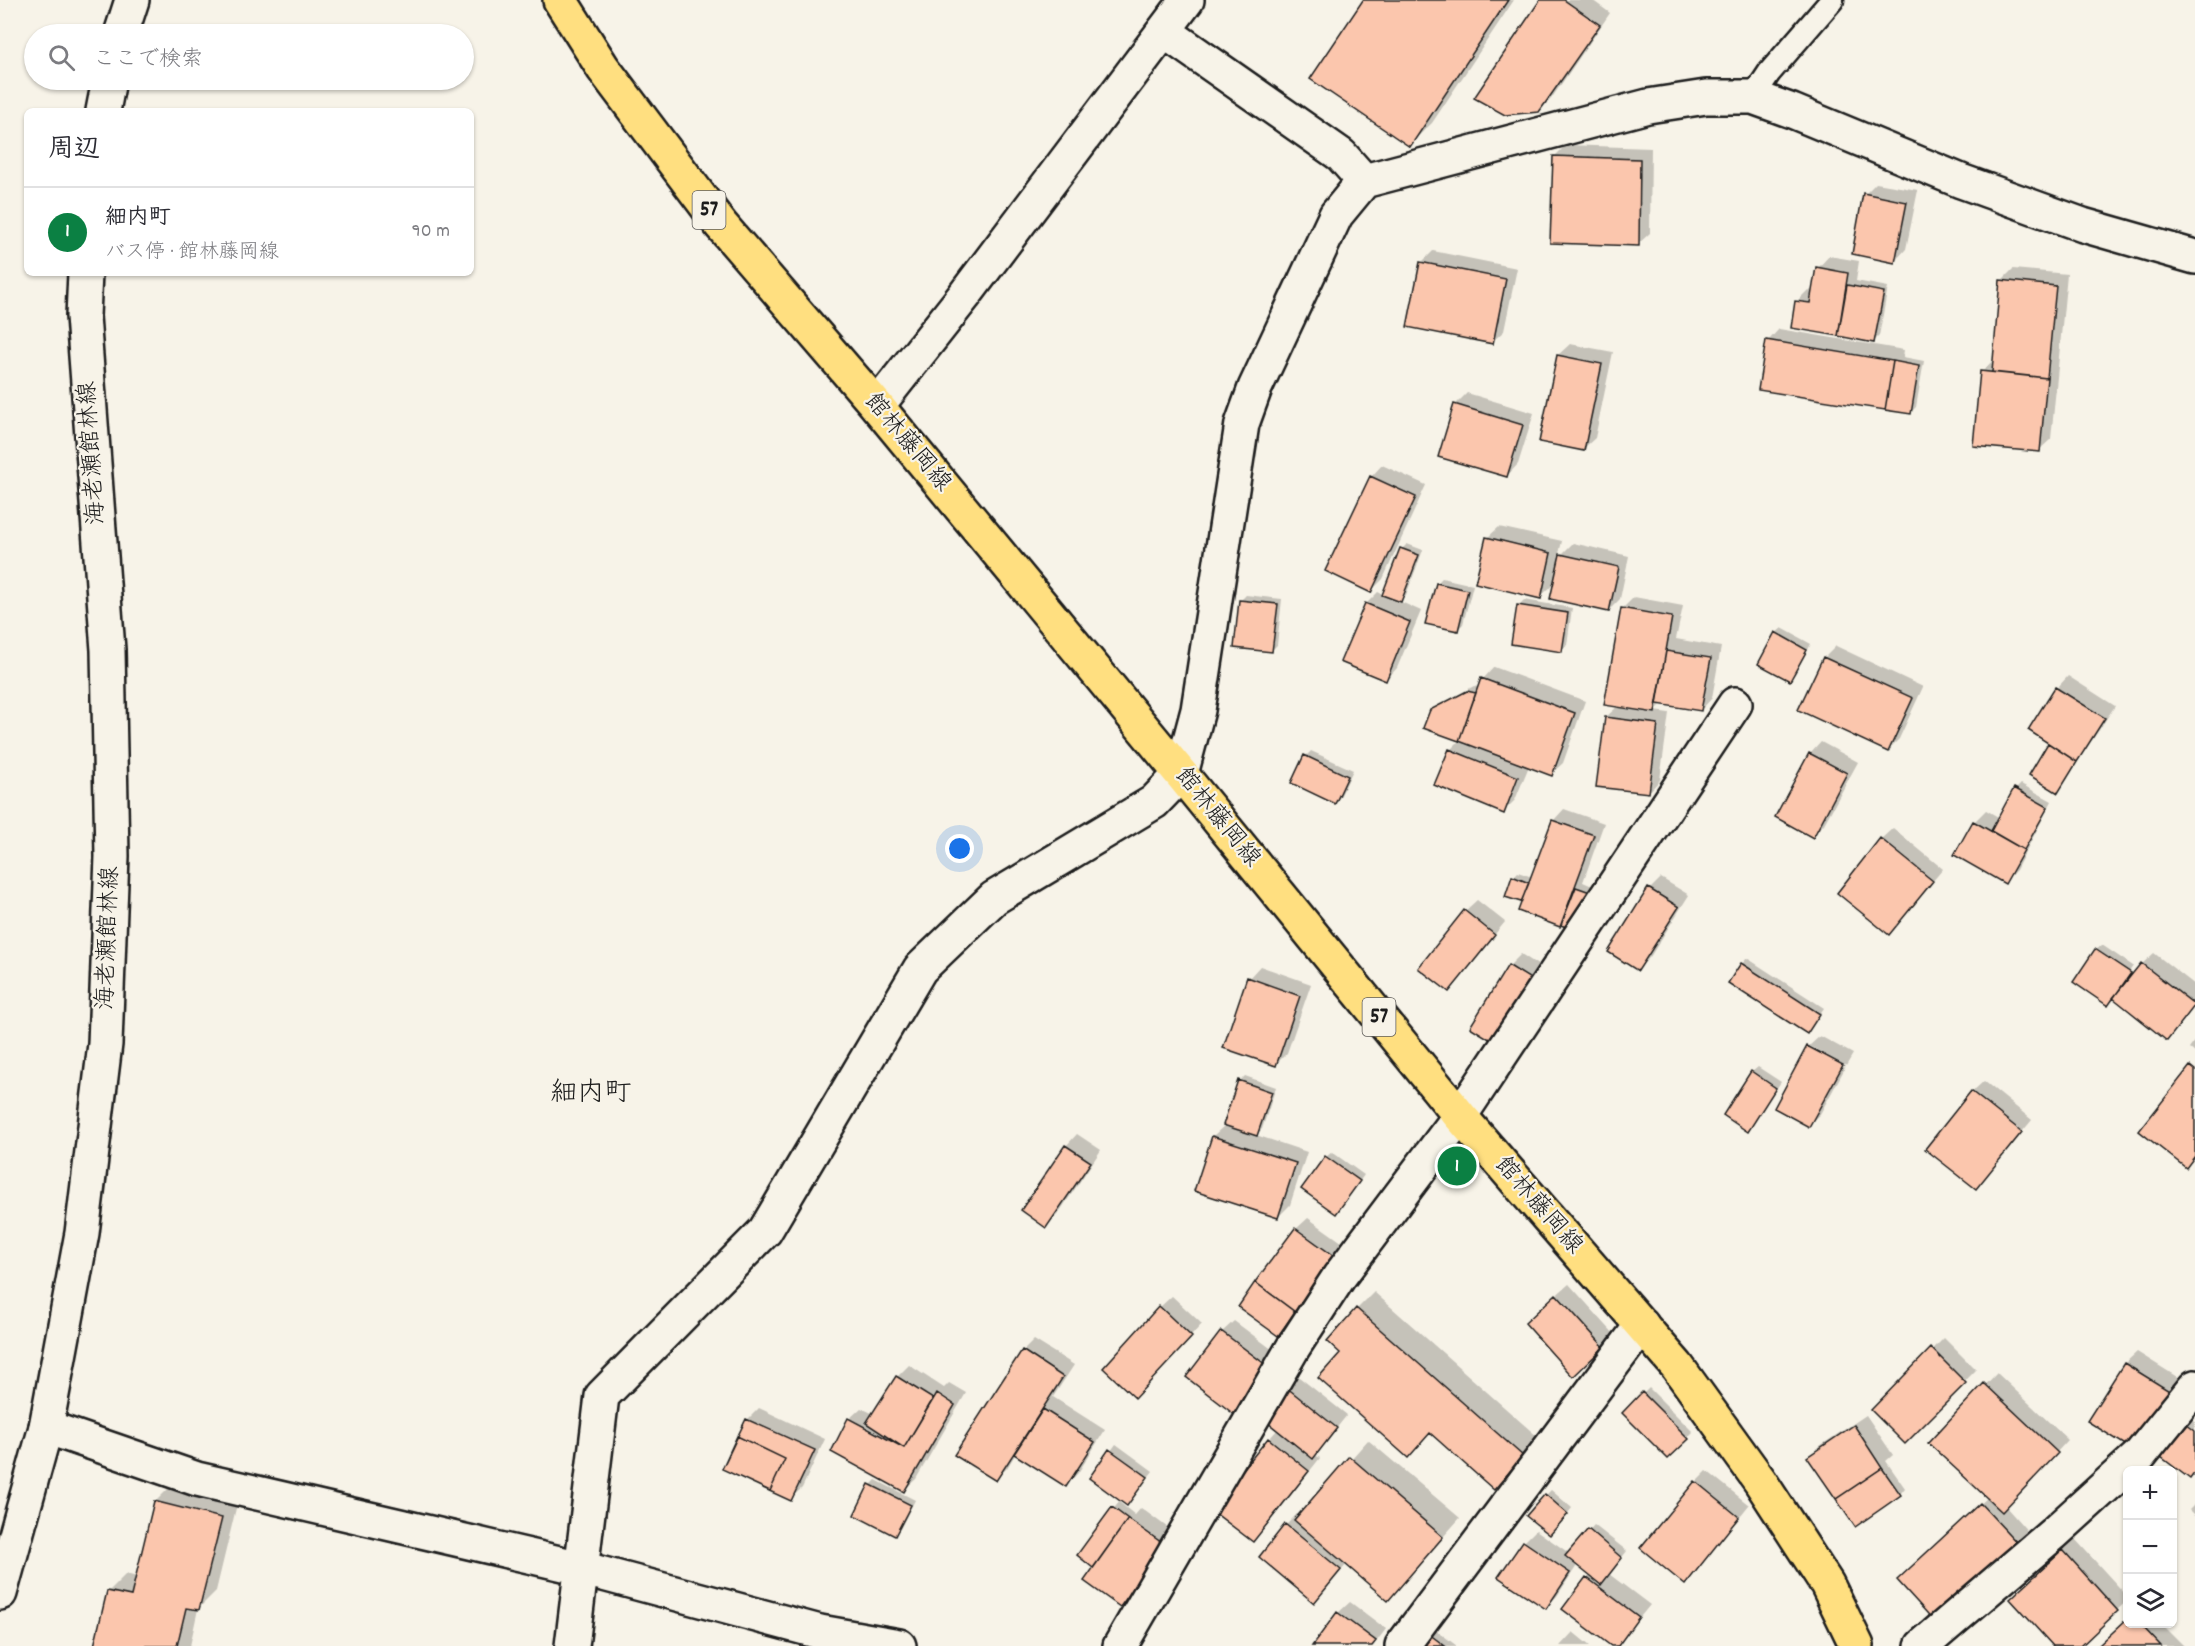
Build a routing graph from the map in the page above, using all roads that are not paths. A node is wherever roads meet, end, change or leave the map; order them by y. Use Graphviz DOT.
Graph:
graph roads {
  1 [pos="132,0"];
  2 [pos="560,0"];
  3 [pos="1187,0"];
  4 [pos="1832,0"];
  5 [pos="124,24"];
  6 [pos="1164,31"];
  7 [pos="107,90"];
  8 [pos="1753,97"];
  9 [pos="104,108"];
  10 [pos="1364,181"];
  11 [pos="2195,257"];
  12 [pos="85,276"];
  13 [pos="877,406"];
  14 [pos="1735,704"];
  15 [pos="1182,774"];
  16 [pos="1460,1116"];
  17 [pos="1642,1325"];
  18 [pos="2195,1388"];
  19 [pos="46,1428"];
  20 [pos="581,1568"];
  21 [pos="0,1593"];
  22 [pos="573,1646"];
  23 [pos="899,1646"];
  24 [pos="1120,1646"];
  25 [pos="1402,1646"];
  26 [pos="1857,1646"];
  27 [pos="1922,1646"];
  1 -- 5 [label="street"];
  2 -- 13 [label="main road, 館林藤岡線 / 57"];
  3 -- 6 [label="street"];
  4 -- 8 [label="lane"];
  6 -- 10 [label="street"];
  6 -- 13 [label="street"];
  7 -- 9 [label="street"];
  8 -- 10 [label="street"];
  8 -- 11 [label="street"];
  10 -- 15 [label="street"];
  12 -- 19 [label="street, 海老瀬館林線"];
  13 -- 15 [label="main road, 館林藤岡線 / 57"];
  14 -- 16 [label="street"];
  15 -- 16 [label="main road, 館林藤岡線 / 57"];
  15 -- 20 [label="street"];
  16 -- 17 [label="main road, 館林藤岡線 / 57"];
  16 -- 24 [label="street"];
  17 -- 25 [label="street"];
  17 -- 26 [label="main road, 館林藤岡線 / 57"];
  18 -- 27 [label="street"];
  19 -- 20 [label="street"];
  19 -- 21 [label="street, 海老瀬館林線"];
  20 -- 22 [label="street"];
  20 -- 23 [label="street"];
}
